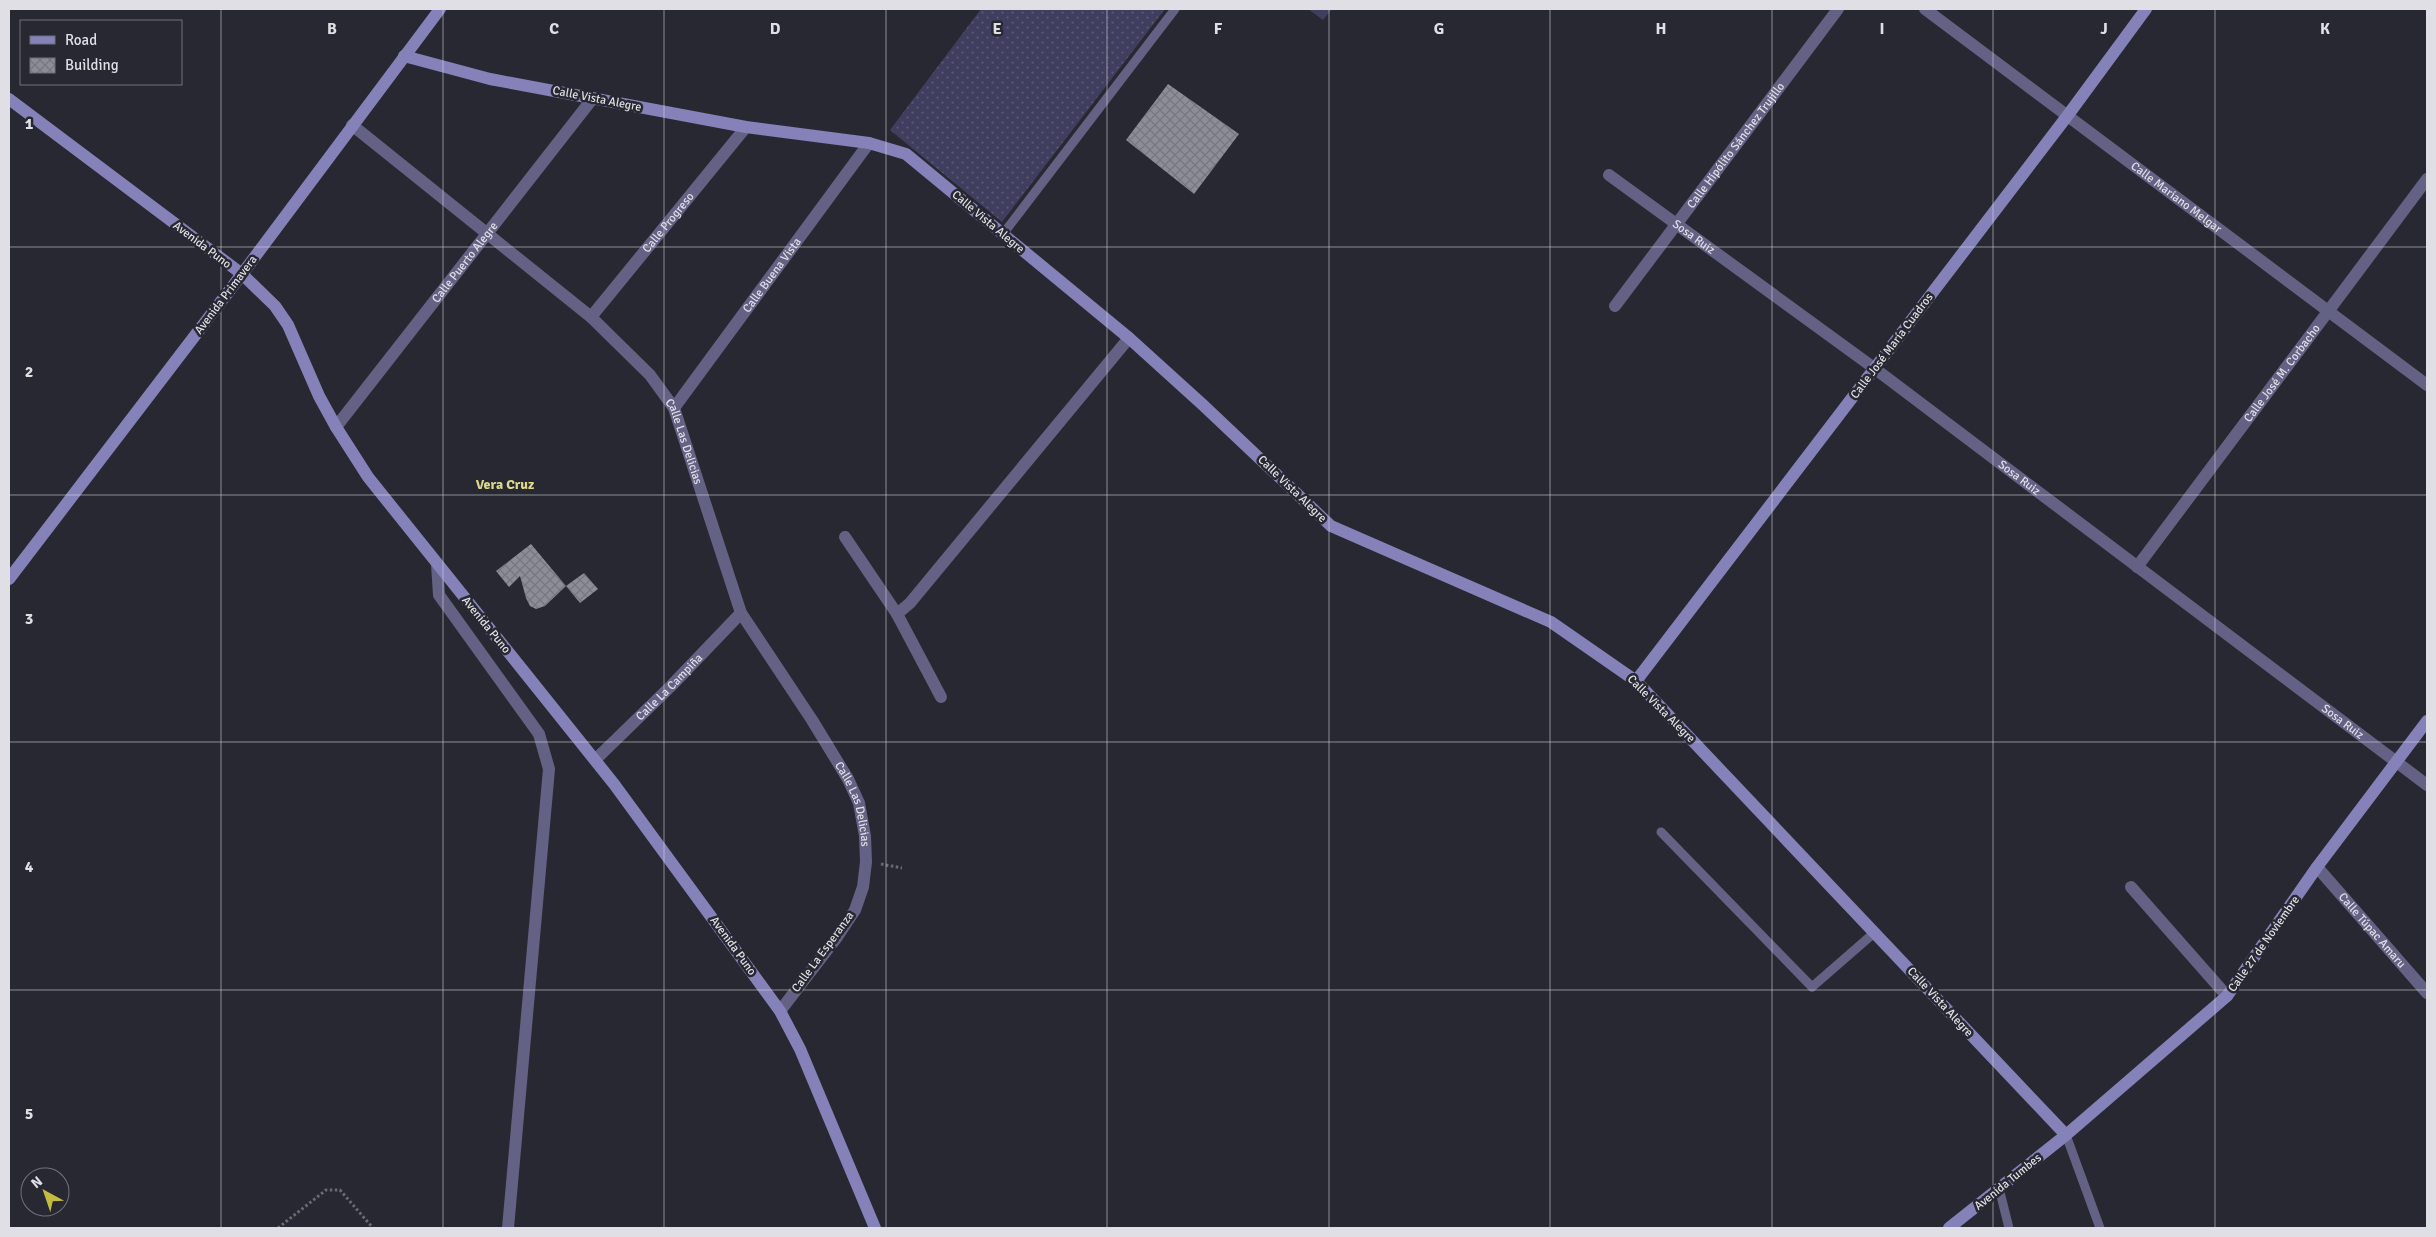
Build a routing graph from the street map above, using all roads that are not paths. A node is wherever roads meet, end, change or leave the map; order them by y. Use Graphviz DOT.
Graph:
graph roads {
  1 [pos="440,9"];
  2 [pos="1175,9"];
  3 [pos="1838,9"];
  4 [pos="1925,9"];
  5 [pos="2146,9"];
  6 [pos="404,56"];
  7 [pos="593,98"];
  8 [pos="9,99"];
  9 [pos="2068,115"];
  10 [pos="352,125"];
  11 [pos="746,127"];
  12 [pos="869,143"];
  13 [pos="1609,175"];
  14 [pos="2427,179"];
  15 [pos="1676,224"];
  16 [pos="487,234"];
  17 [pos="1003,234"];
  18 [pos="242,274"];
  19 [pos="1615,306"];
  20 [pos="2330,312"];
  21 [pos="591,317"];
  22 [pos="1129,338"];
  23 [pos="1874,368"];
  24 [pos="2427,385"];
  25 [pos="674,408"];
  26 [pos="336,427"];
  27 [pos="844,537"];
  28 [pos="437,564"];
  29 [pos="2137,567"];
  30 [pos="9,579"];
  31 [pos="741,613"];
  32 [pos="897,614"];
  33 [pos="1636,681"];
  34 [pos="941,697"];
  35 [pos="2427,721"];
  36 [pos="595,760"];
  37 [pos="2396,762"];
  38 [pos="2427,785"];
  39 [pos="1662,832"];
  40 [pos="866,862"];
  41 [pos="2317,867"];
  42 [pos="2131,887"];
  43 [pos="1874,933"];
  44 [pos="2427,994"];
  45 [pos="2227,996"];
  46 [pos="780,1011"];
  47 [pos="2066,1135"];
  48 [pos="1999,1188"];
  49 [pos="508,1228"];
  50 [pos="875,1228"];
  51 [pos="1949,1228"];
  52 [pos="2008,1228"];
  53 [pos="2100,1228"];
  1 -- 6 [label="street, Avenida Primavera"];
  2 -- 17 [label="lane"];
  3 -- 15 [label="street, Calle Hipólito Sánchez Trujillo"];
  4 -- 9 [label="street, Calle Mariano Melgar"];
  5 -- 9 [label="street, Calle José María Cuadros"];
  6 -- 7 [label="street, Calle Vista Alegre"];
  6 -- 10 [label="street, Avenida Primavera"];
  7 -- 11 [label="street, Calle Vista Alegre"];
  7 -- 16 [label="street, Calle Puerto Alegre"];
  8 -- 18 [label="street, Avenida Puno"];
  9 -- 20 [label="street, Calle Mariano Melgar"];
  9 -- 23 [label="street, Calle José María Cuadros"];
  10 -- 16 [label="street, Calle Las Delicias"];
  10 -- 18 [label="street, Avenida Primavera"];
  11 -- 12 [label="street, Calle Vista Alegre"];
  11 -- 21 [label="street, Calle Progreso"];
  12 -- 17 [label="street, Calle Vista Alegre"];
  12 -- 25 [label="street, Calle Buena Vista"];
  13 -- 15 [label="street, Sosa Ruiz"];
  14 -- 20 [label="street, Calle José M. Corbacho"];
  15 -- 19 [label="street, Calle Hipólito Sánchez Trujillo"];
  15 -- 23 [label="street, Sosa Ruiz"];
  16 -- 21 [label="street, Calle Las Delicias"];
  16 -- 26 [label="street, Calle Puerto Alegre"];
  17 -- 22 [label="street, Calle Vista Alegre"];
  18 -- 26 [label="street, Avenida Puno"];
  18 -- 30 [label="street, Avenida Primavera"];
  20 -- 24 [label="street, Calle Mariano Melgar"];
  20 -- 29 [label="street, Calle José M. Corbacho"];
  21 -- 25 [label="street, Calle Las Delicias"];
  22 -- 32 [label="street"];
  22 -- 33 [label="street, Calle Vista Alegre"];
  23 -- 29 [label="street, Sosa Ruiz"];
  23 -- 33 [label="street, Calle José María Cuadros"];
  25 -- 31 [label="street, Calle Las Delicias"];
  26 -- 28 [label="street, Avenida Puno"];
  27 -- 32 [label="street"];
  28 -- 36 [label="street, Avenida Puno"];
  28 -- 49 [label="street"];
  29 -- 37 [label="street, Sosa Ruiz"];
  31 -- 36 [label="street, Calle La Campiña"];
  31 -- 40 [label="street, Calle Las Delicias"];
  32 -- 34 [label="street"];
  33 -- 43 [label="street, Calle Vista Alegre"];
  35 -- 37 [label="street, Calle 27 de Noviembre"];
  36 -- 46 [label="street, Avenida Puno"];
  37 -- 38 [label="street, Sosa Ruiz"];
  37 -- 41 [label="street, Calle 27 de Noviembre"];
  39 -- 43 [label="lane"];
  40 -- 46 [label="street, Calle La Esperanza"];
  41 -- 44 [label="street, Calle Túpac Amaru"];
  41 -- 45 [label="street, Calle 27 de Noviembre"];
  42 -- 45 [label="street"];
  43 -- 47 [label="street, Calle Vista Alegre"];
  45 -- 47 [label="street, Calle 27 de Noviembre"];
  46 -- 50 [label="street, Avenida Puno"];
  47 -- 48 [label="street, Avenida Tumbes"];
  47 -- 53 [label="lane"];
  48 -- 51 [label="street, Avenida Tumbes"];
  48 -- 52 [label="lane"];
}
